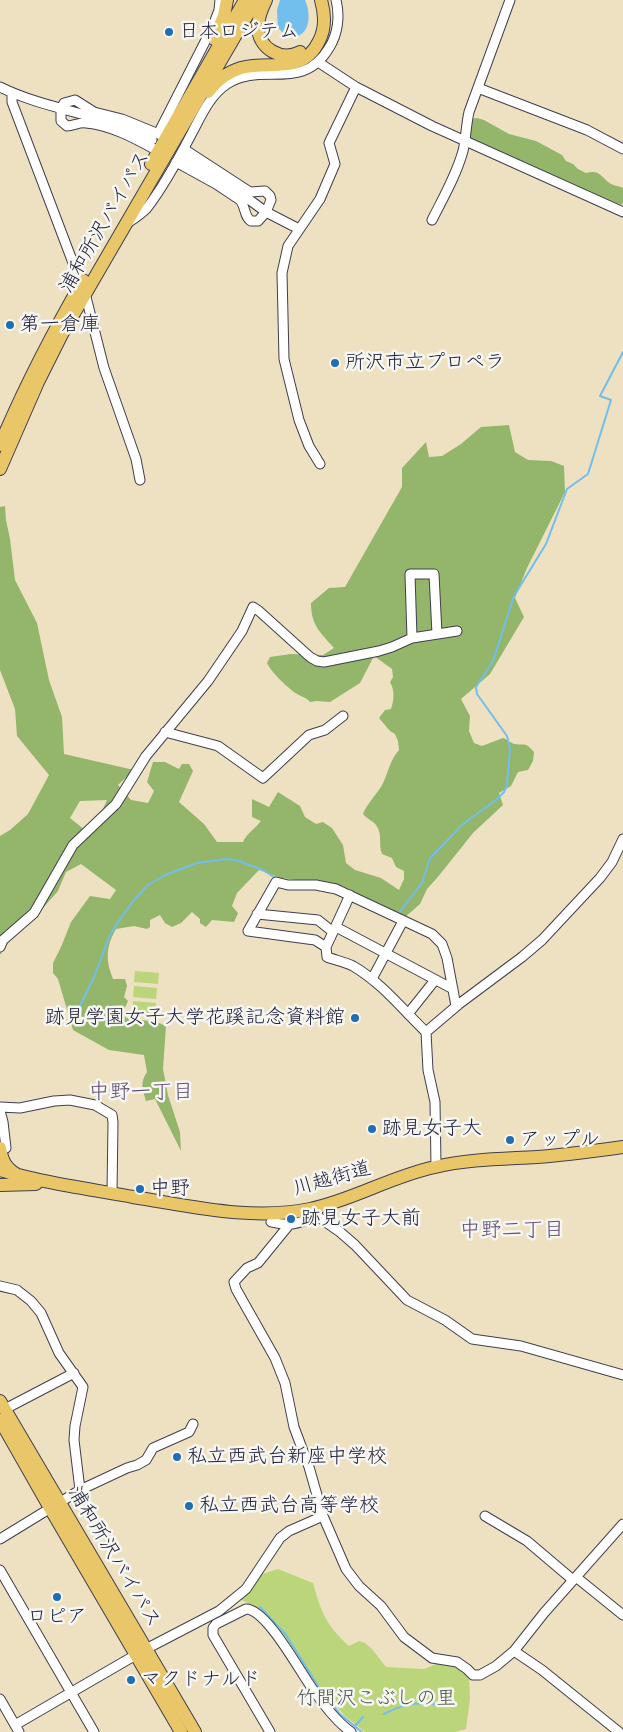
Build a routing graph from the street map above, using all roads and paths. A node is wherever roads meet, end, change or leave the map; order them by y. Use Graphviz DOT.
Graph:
graph roads {
  1 [pos="220,0"];
  2 [pos="227,0"];
  3 [pos="245,0"];
  4 [pos="256,0"];
  5 [pos="266,0"];
  6 [pos="313,0"];
  7 [pos="321,0"];
  8 [pos="336,0"];
  9 [pos="510,0"];
  10 [pos="318,62"];
  11 [pos="0,87"];
  12 [pos="356,87"];
  13 [pos="478,88"];
  14 [pos="12,93"];
  15 [pos="61,109"];
  16 [pos="161,139"];
  17 [pos="465,141"];
  18 [pos="623,149"];
  19 [pos="180,156"];
  20 [pos="150,181"];
  21 [pos="266,212"];
  22 [pos="623,212"];
  23 [pos="432,220"];
  24 [pos="124,227"];
  25 [pos="299,229"];
  26 [pos="83,289"];
  27 [pos="0,445"];
  28 [pos="320,464"];
  29 [pos="0,469"];
  30 [pos="140,480"];
  31 [pos="457,631"];
  32 [pos="437,634"];
  33 [pos="412,638"];
  34 [pos="343,716"];
  35 [pos="165,732"];
  36 [pos="623,839"];
  37 [pos="350,895"];
  38 [pos="257,914"];
  39 [pos="403,920"];
  40 [pos="334,929"];
  41 [pos="0,946"];
  42 [pos="326,947"];
  43 [pos="386,953"];
  44 [pos="372,979"];
  45 [pos="435,980"];
  46 [pos="453,989"];
  47 [pos="456,1006"];
  48 [pos="408,1014"];
  49 [pos="426,1032"];
  50 [pos="0,1107"];
  51 [pos="0,1112"];
  52 [pos="623,1147"];
  53 [pos="3,1148"];
  54 [pos="436,1166"];
  55 [pos="0,1170"];
  56 [pos="0,1174"];
  57 [pos="18,1175"];
  58 [pos="47,1183"];
  59 [pos="0,1184"];
  60 [pos="112,1193"];
  61 [pos="314,1212"];
  62 [pos="286,1221"];
  63 [pos="271,1222"];
  64 [pos="0,1286"];
  65 [pos="74,1373"];
  66 [pos="623,1375"];
  67 [pos="2,1410"];
  68 [pos="194,1424"];
  69 [pos="80,1490"];
  70 [pos="55,1506"];
  71 [pos="323,1516"];
  72 [pos="485,1516"];
  73 [pos="623,1524"];
  74 [pos="0,1539"];
  75 [pos="0,1570"];
  76 [pos="574,1579"];
  77 [pos="623,1615"];
  78 [pos="514,1651"];
  79 [pos="141,1652"];
  80 [pos="72,1693"];
  81 [pos="0,1699"];
  82 [pos="17,1729"];
  83 [pos="94,1732"];
  84 [pos="181,1732"];
  85 [pos="195,1732"];
  86 [pos="270,1732"];
  87 [pos="351,1732"];
  88 [pos="620,1732"];
  1 -- 16 [label="street"];
  2 -- 16 [label="highway"];
  3 -- 16 [label="highway, 浦和所沢バイパス"];
  4 -- 20 [label="highway, 浦和所沢バイパス"];
  5 -- 6 [label="highway"];
  7 -- 20 [label="highway"];
  8 -- 10 [label="street"];
  9 -- 13 [label="street"];
  10 -- 12 [label="street"];
  10 -- 19 [label="street"];
  11 -- 14 [label="street"];
  12 -- 17 [label="street"];
  12 -- 25 [label="street"];
  13 -- 17 [label="street"];
  13 -- 18 [label="street"];
  14 -- 15 [label="street"];
  14 -- 26 [label="street"];
  15 -- 16 [label="street"];
  15 -- 16 [label="street"];
  16 -- 26 [label="highway, 浦和所沢バイパス"];
  17 -- 22 [label="street"];
  17 -- 23 [label="street"];
  19 -- 21 [label="street"];
  19 -- 21 [label="street"];
  19 -- 21 [label="street"];
  19 -- 24 [label="street"];
  20 -- 24 [label="highway, 浦和所沢バイパス"];
  21 -- 25 [label="street"];
  24 -- 26 [label="highway, 浦和所沢バイパス"];
  25 -- 28 [label="street"];
  26 -- 27 [label="highway, 浦和所沢バイパス"];
  26 -- 29 [label="highway, 浦和所沢バイパス"];
  26 -- 30 [label="street"];
  31 -- 32 [label="street"];
  32 -- 33 [label="street"];
  32 -- 33 [label="street"];
  33 -- 35 [label="street"];
  34 -- 35 [label="street"];
  35 -- 41 [label="street"];
  36 -- 47 [label="street"];
  37 -- 38 [label="street"];
  37 -- 39 [label="street"];
  37 -- 40 [label="street"];
  38 -- 40 [label="street"];
  38 -- 42 [label="street"];
  39 -- 43 [label="street"];
  39 -- 46 [label="street"];
  40 -- 42 [label="street"];
  40 -- 43 [label="street"];
  42 -- 44 [label="street"];
  43 -- 44 [label="street"];
  43 -- 45 [label="street"];
  44 -- 48 [label="street"];
  45 -- 46 [label="street"];
  45 -- 48 [label="street"];
  46 -- 47 [label="street"];
  47 -- 49 [label="street"];
  48 -- 49 [label="street"];
  49 -- 54 [label="street"];
  50 -- 60 [label="street"];
  51 -- 53 [label="street"];
  52 -- 54 [label="highway, 川越街道"];
  53 -- 57 [label="highway"];
  54 -- 61 [label="highway, 川越街道"];
  55 -- 57 [label="highway, 川越街道"];
  56 -- 58 [label="highway, 川越街道"];
  57 -- 58 [label="highway, 川越街道"];
  58 -- 59 [label="highway"];
  58 -- 60 [label="highway, 川越街道"];
  60 -- 62 [label="highway, 川越街道"];
  61 -- 62 [label="highway, 川越街道"];
  61 -- 66 [label="street"];
  62 -- 63 [label="street"];
  62 -- 71 [label="street"];
  64 -- 65 [label="street"];
  65 -- 67 [label="street"];
  65 -- 69 [label="street"];
  67 -- 70 [label="highway, 浦和所沢バイパス"];
  68 -- 69 [label="street"];
  69 -- 70 [label="street"];
  70 -- 74 [label="street"];
  70 -- 79 [label="highway, 浦和所沢バイパス"];
  71 -- 78 [label="street"];
  71 -- 79 [label="street"];
  72 -- 76 [label="street"];
  73 -- 76 [label="street"];
  75 -- 80 [label="street"];
  76 -- 77 [label="street"];
  76 -- 78 [label="street"];
  78 -- 88 [label="street"];
  79 -- 80 [label="street"];
  79 -- 84 [label="highway, 浦和所沢バイパス"];
  79 -- 85 [label="highway, 浦和所沢バイパス"];
  80 -- 82 [label="street"];
  80 -- 83 [label="street"];
  81 -- 82 [label="street"];
  86 -- 87 [label="street"];
}
